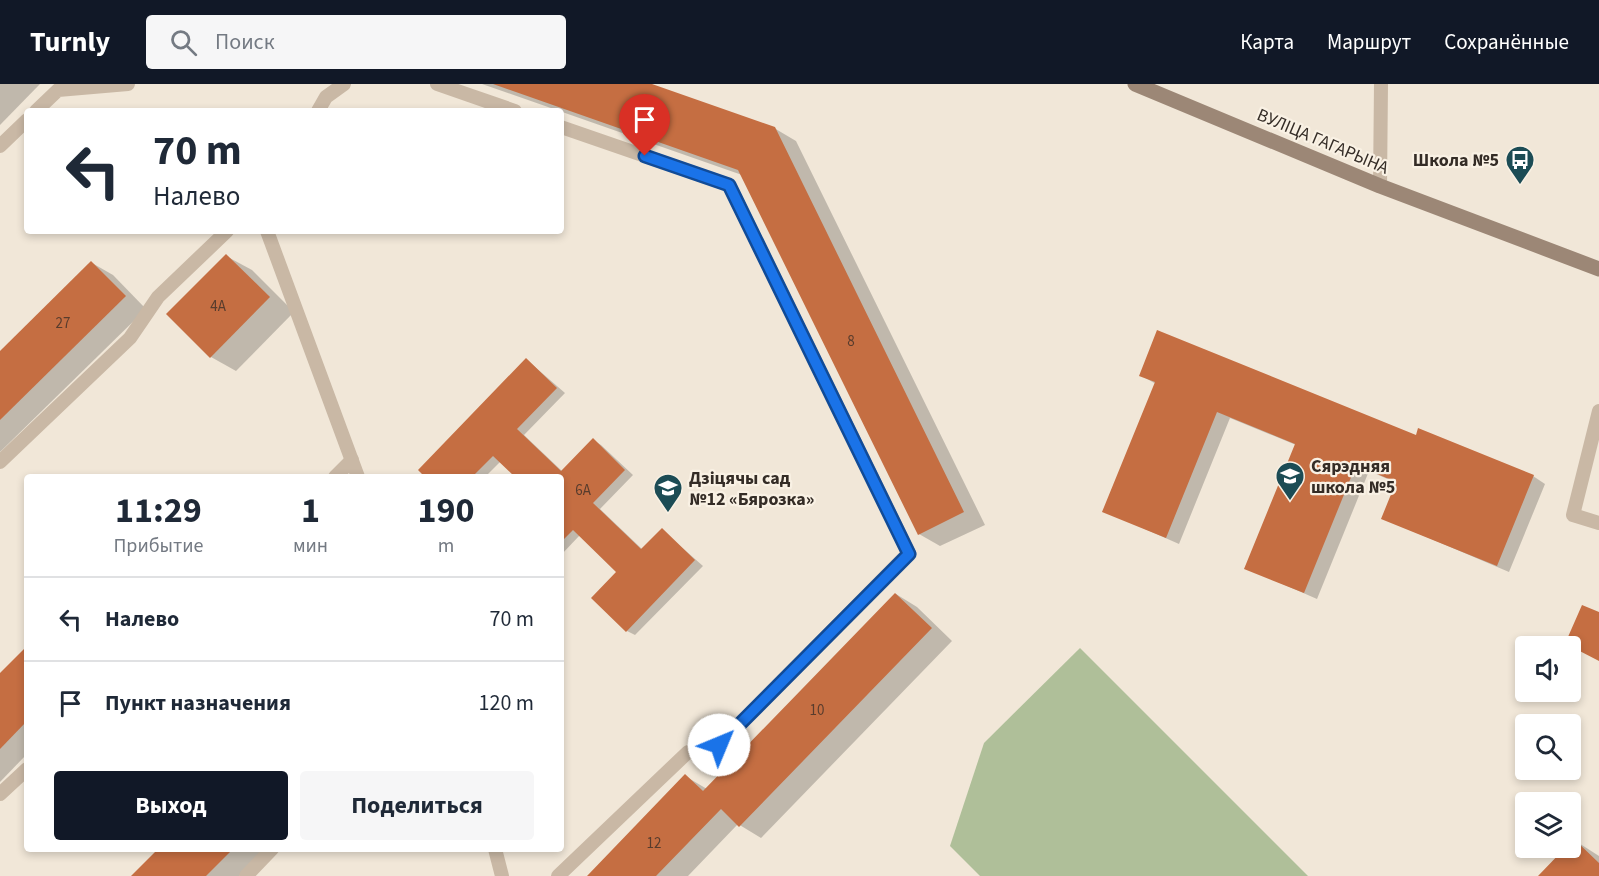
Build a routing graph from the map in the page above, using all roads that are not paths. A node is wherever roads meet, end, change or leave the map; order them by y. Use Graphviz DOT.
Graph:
graph roads {
  1 [pos="128,84"];
  2 [pos="345,84"];
  3 [pos="437,84"];
  4 [pos="1135,84"];
  5 [pos="1381,84"];
  6 [pos="39,108"];
  7 [pos="320,108"];
  8 [pos="506,108"];
  9 [pos="24,123"];
  10 [pos="564,128"];
  11 [pos="0,146"];
  12 [pos="1380,186"];
  13 [pos="224,234"];
  14 [pos="268,234"];
  15 [pos="1599,269"];
  16 [pos="1599,411"];
  17 [pos="352,460"];
  18 [pos="0,462"];
  19 [pos="337,474"];
  20 [pos="357,474"];
  21 [pos="1599,523"];
  22 [pos="24,772"];
  23 [pos="0,794"];
  24 [pos="269,852"];
  25 [pos="496,852"];
  26 [pos="246,876"];
  27 [pos="502,876"];
  28 [pos="558,876"];
  1 -- 6 [label="lane"];
  2 -- 7 [label="lane"];
  3 -- 8 [label="lane"];
  4 -- 12 [label="main road, ВУЛІЦА ГАГАРЫНА"];
  5 -- 12 [label="lane"];
  9 -- 11 [label="lane"];
  10 -- 28 [label="lane"];
  12 -- 15 [label="main road, ВУЛІЦА ГАГАРЫНА"];
  13 -- 18 [label="lane"];
  14 -- 17 [label="lane"];
  16 -- 21 [label="lane"];
  17 -- 19 [label="lane"];
  17 -- 20 [label="lane"];
  22 -- 23 [label="lane"];
  24 -- 26 [label="lane"];
  25 -- 27 [label="lane"];
}
